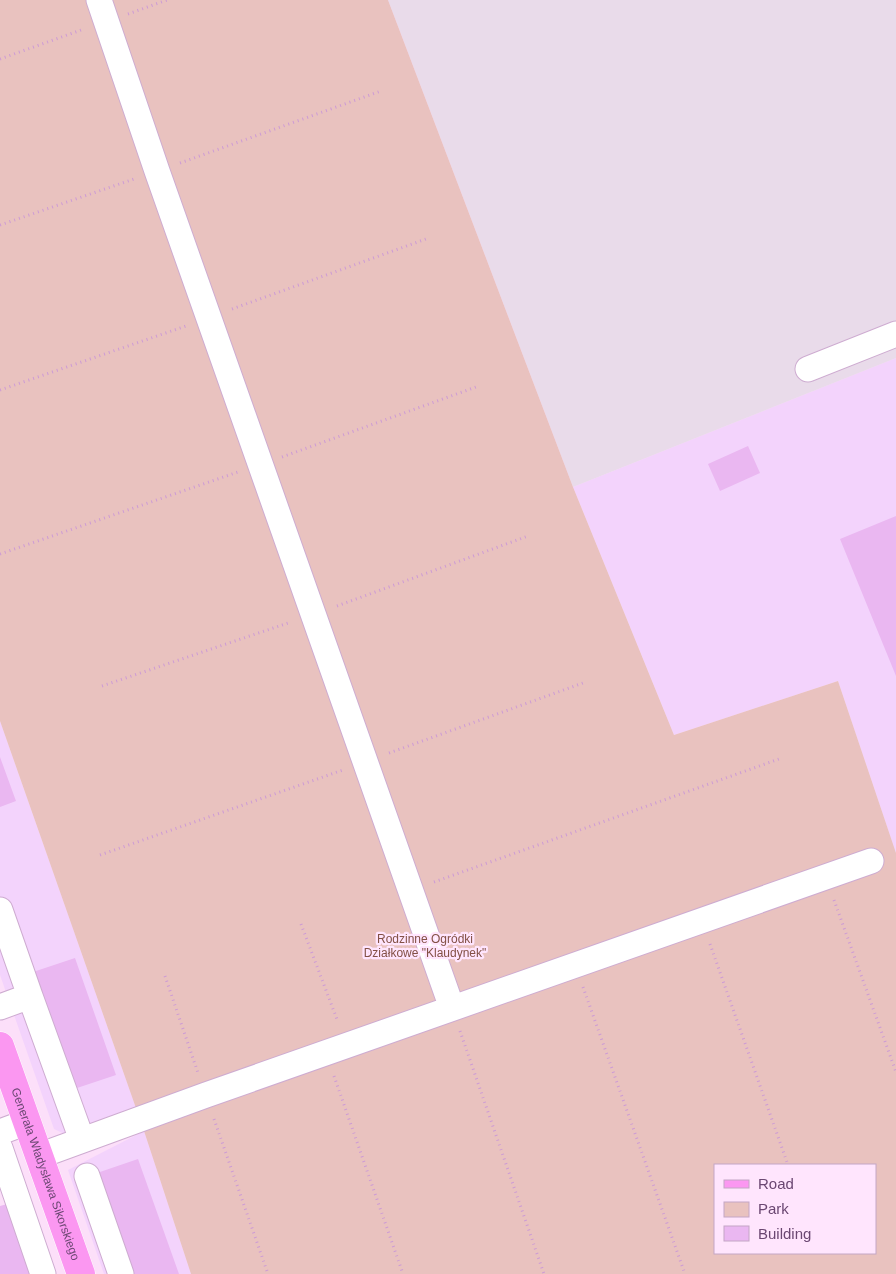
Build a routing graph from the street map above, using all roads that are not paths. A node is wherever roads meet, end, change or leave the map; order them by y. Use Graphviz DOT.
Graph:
graph roads {
  1 [pos="99,0"];
  2 [pos="896,334"];
  3 [pos="808,368"];
  4 [pos="870,860"];
  5 [pos="0,910"];
  6 [pos="30,996"];
  7 [pos="0,1007"];
  8 [pos="452,1008"];
  9 [pos="0,1046"];
  10 [pos="27,1122"];
  11 [pos="0,1132"];
  12 [pos="82,1140"];
  13 [pos="0,1148"];
  14 [pos="40,1156"];
  15 [pos="87,1176"];
  16 [pos="43,1274"];
  17 [pos="81,1274"];
  18 [pos="121,1274"];
  1 -- 8 [label="lane"];
  2 -- 3 [label="lane"];
  4 -- 8 [label="lane"];
  5 -- 6 [label="lane"];
  6 -- 7 [label="lane"];
  6 -- 12 [label="lane"];
  8 -- 12 [label="lane"];
  9 -- 10 [label="main road, Generała Władysława Sikorskiego"];
  10 -- 11 [label="lane"];
  10 -- 14 [label="main road, Generała Władysława Sikorskiego"];
  12 -- 14 [label="lane"];
  13 -- 16 [label="lane"];
  14 -- 17 [label="main road, Generała Władysława Sikorskiego"];
  15 -- 18 [label="lane"];
}
